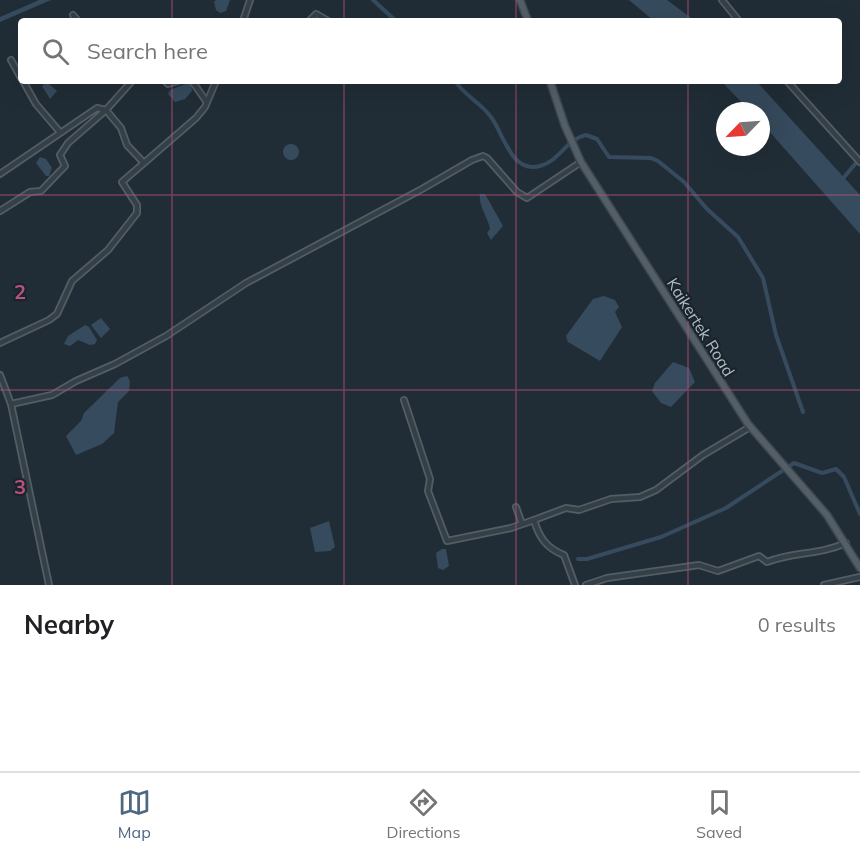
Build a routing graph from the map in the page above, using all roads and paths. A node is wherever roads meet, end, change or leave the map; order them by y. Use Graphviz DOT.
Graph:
graph roads {
  1 [pos="250,0"];
  2 [pos="520,0"];
  3 [pos="722,0"];
  4 [pos="730,0"];
  5 [pos="726,6"];
  6 [pos="73,15"];
  7 [pos="76,18"];
  8 [pos="244,18"];
  9 [pos="527,18"];
  10 [pos="736,18"];
  11 [pos="11,60"];
  12 [pos="18,73"];
  13 [pos="24,84"];
  14 [pos="128,84"];
  15 [pos="194,84"];
  16 [pos="214,84"];
  17 [pos="551,84"];
  18 [pos="790,84"];
  19 [pos="206,101"];
  20 [pos="106,110"];
  21 [pos="59,131"];
  22 [pos="579,159"];
  23 [pos="143,162"];
  24 [pos="860,162"];
  25 [pos="0,174"];
  26 [pos="0,212"];
  27 [pos="0,343"];
  28 [pos="0,375"];
  29 [pos="404,400"];
  30 [pos="11,404"];
  31 [pos="750,427"];
  32 [pos="516,507"];
  33 [pos="534,520"];
  34 [pos="522,524"];
  35 [pos="846,543"];
  36 [pos="860,568"];
  37 [pos="860,577"];
  38 [pos="49,585"];
  39 [pos="575,585"];
  40 [pos="586,585"];
  41 [pos="824,585"];
  1 -- 8 [label="street"];
  2 -- 9 [label="main road"];
  3 -- 5 [label="street"];
  4 -- 5 [label="street"];
  5 -- 10 [label="street"];
  6 -- 7 [label="street"];
  11 -- 12 [label="street"];
  13 -- 21 [label="street"];
  14 -- 20 [label="street"];
  15 -- 19 [label="street"];
  16 -- 19 [label="street"];
  17 -- 22 [label="main road, Kaikertek Road"];
  18 -- 24 [label="street"];
  19 -- 23 [label="street"];
  20 -- 21 [label="street"];
  20 -- 23 [label="street"];
  20 -- 26 [label="street"];
  21 -- 25 [label="street"];
  22 -- 30 [label="street"];
  22 -- 31 [label="main road, Kaikertek Road"];
  23 -- 27 [label="street"];
  28 -- 30 [label="street"];
  29 -- 34 [label="street"];
  30 -- 38 [label="street"];
  31 -- 33 [label="street"];
  31 -- 35 [label="main road, Kaikertek Road"];
  32 -- 34 [label="street"];
  33 -- 34 [label="street"];
  33 -- 39 [label="street"];
  35 -- 36 [label="main road, Kaikertek Road"];
  35 -- 40 [label="street"];
  37 -- 41 [label="street"];
}
